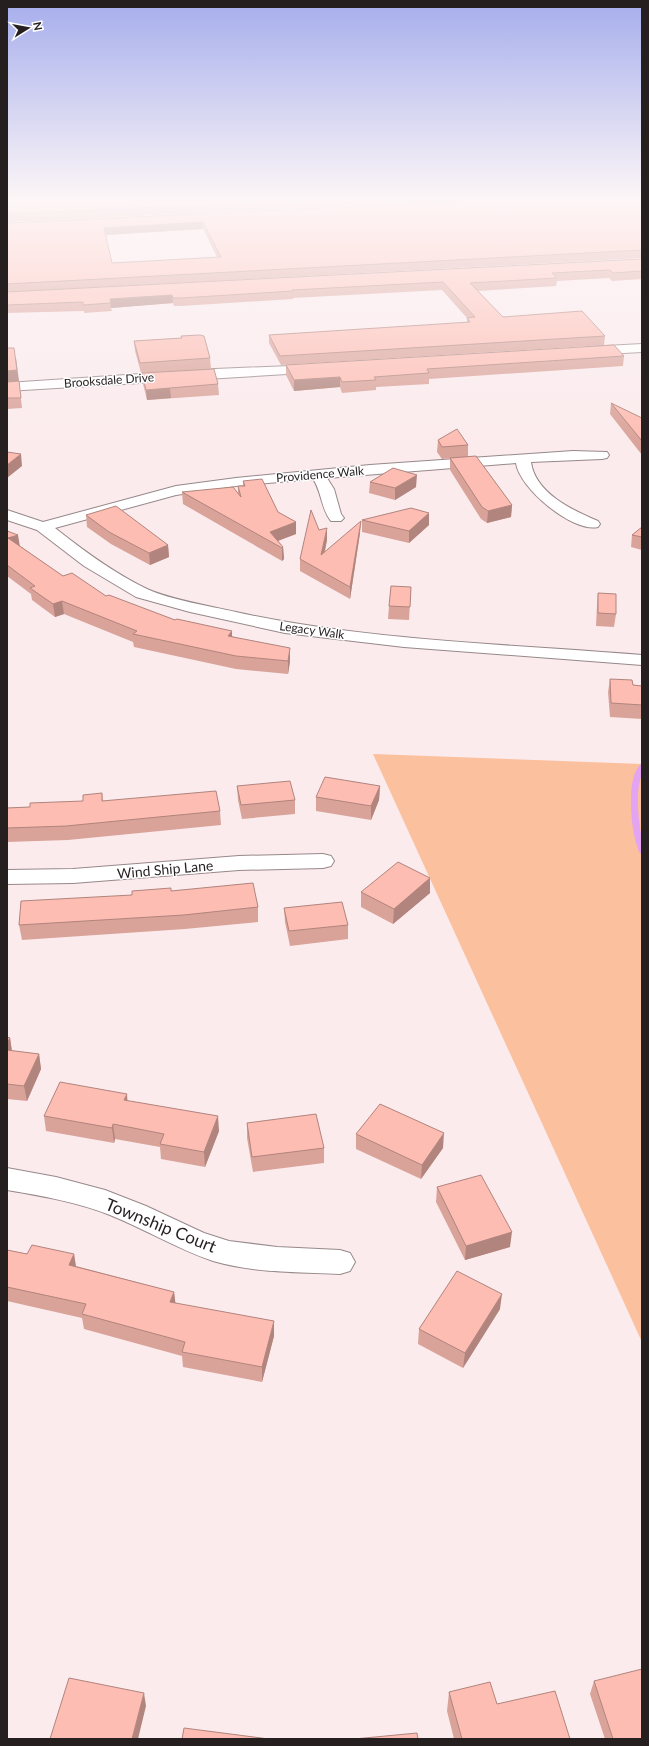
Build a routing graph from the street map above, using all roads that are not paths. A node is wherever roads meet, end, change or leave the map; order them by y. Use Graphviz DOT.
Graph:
graph roads {
  1 [pos="642,348"];
  2 [pos="577,352"];
  3 [pos="325,368"];
  4 [pos="7,387"];
  5 [pos="602,455"];
  6 [pos="523,458"];
  7 [pos="317,474"];
  8 [pos="7,515"];
  9 [pos="336,518"];
  10 [pos="592,524"];
  11 [pos="43,527"];
  12 [pos="642,660"];
  13 [pos="323,861"];
  14 [pos="7,877"];
  15 [pos="7,1179"];
  16 [pos="340,1262"];
  1 -- 2 [label="street"];
  3 -- 4 [label="street, Brooksdale Drive"];
  5 -- 6 [label="street, Providence Walk"];
  6 -- 7 [label="street, Providence Walk"];
  6 -- 10 [label="street"];
  7 -- 9 [label="street"];
  7 -- 11 [label="street, Providence Walk"];
  8 -- 11 [label="street, Legacy Walk"];
  11 -- 12 [label="street, Legacy Walk"];
  13 -- 14 [label="street, Wind Ship Lane"];
  15 -- 16 [label="street, Township Court"];
}
